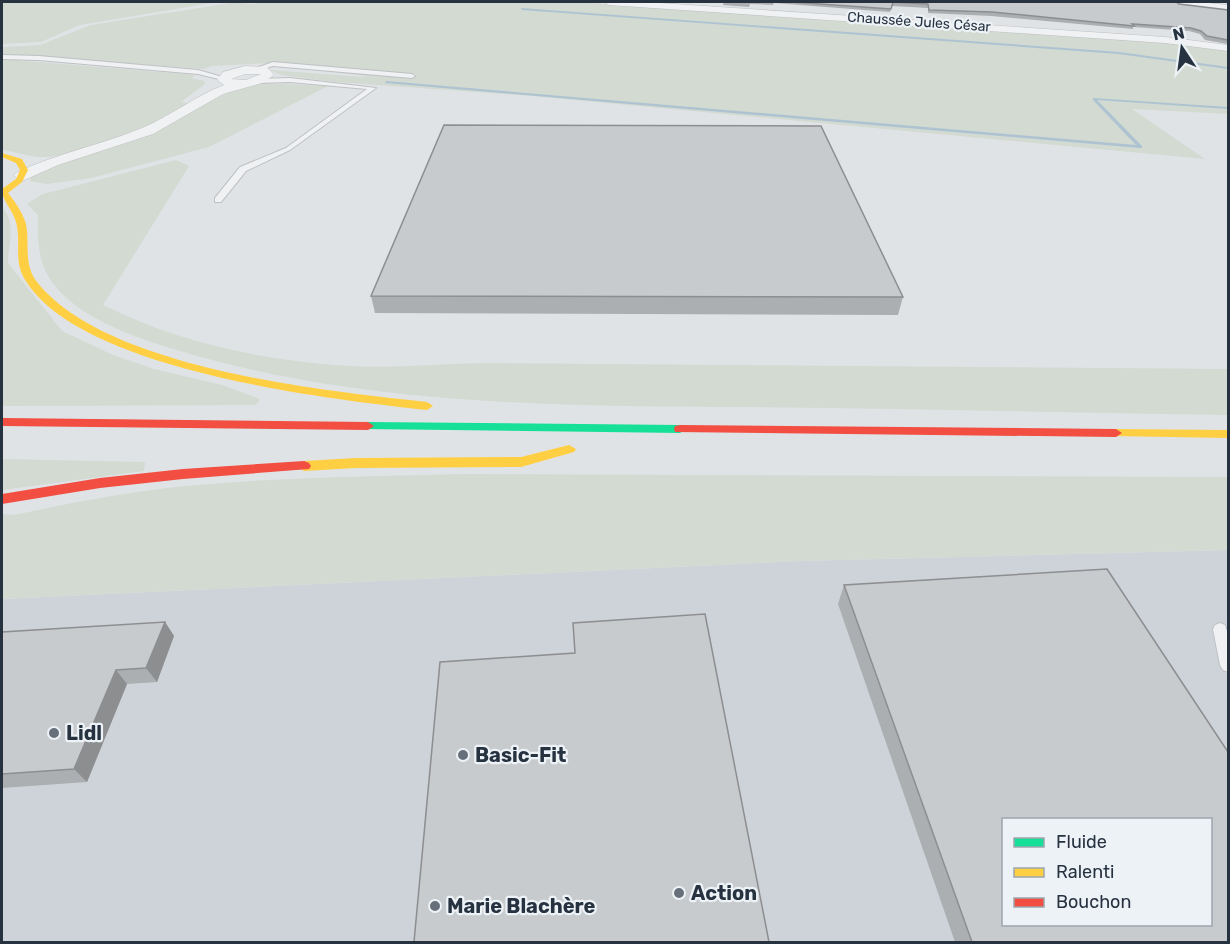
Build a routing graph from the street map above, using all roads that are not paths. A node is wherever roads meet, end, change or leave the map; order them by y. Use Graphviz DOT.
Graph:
graph roads {
  1 [pos="609,2"];
  2 [pos="800,2"];
  3 [pos="1179,2"];
  4 [pos="1205,2"];
  5 [pos="648,3"];
  6 [pos="705,5"];
  7 [pos="1228,8"];
  8 [pos="806,14"];
  9 [pos="1228,48"];
  10 [pos="2,57"];
  11 [pos="198,72"];
  12 [pos="252,76"];
  13 [pos="412,76"];
  14 [pos="290,80"];
  15 [pos="222,84"];
  16 [pos="72,155"];
  17 [pos="8,157"];
  18 [pos="22,176"];
  19 [pos="2,192"];
  20 [pos="218,200"];
  21 [pos="443,407"];
  22 [pos="524,414"];
  23 [pos="2,422"];
  24 [pos="686,427"];
  25 [pos="1228,434"];
  26 [pos="463,448"];
  27 [pos="2,499"];
  28 [pos="1220,629"];
  29 [pos="1228,665"];
  1 -- 5 [label="street, Chaussée Jules César"];
  2 -- 8 [label="street"];
  3 -- 7 [label="street"];
  4 -- 7 [label="street"];
  5 -- 6 [label="street, Chaussée Jules César"];
  6 -- 8 [label="street, Chaussée Jules César"];
  8 -- 9 [label="street, Chaussée Jules César"];
  10 -- 11 [label="lane"];
  11 -- 12 [label="lane"];
  11 -- 15 [label="lane"];
  12 -- 13 [label="lane"];
  12 -- 14 [label="lane"];
  12 -- 14 [label="lane"];
  12 -- 15 [label="street"];
  14 -- 20 [label="lane"];
  15 -- 16 [label="street"];
  16 -- 17 [label="street"];
  16 -- 18 [label="street"];
  17 -- 18 [label="main road"];
  18 -- 19 [label="main road"];
  19 -- 21 [label="main road"];
  22 -- 24 [label="main road"];
  23 -- 24 [label="main road"];
  24 -- 25 [label="main road"];
  26 -- 27 [label="main road"];
  28 -- 29 [label="lane"];
}
